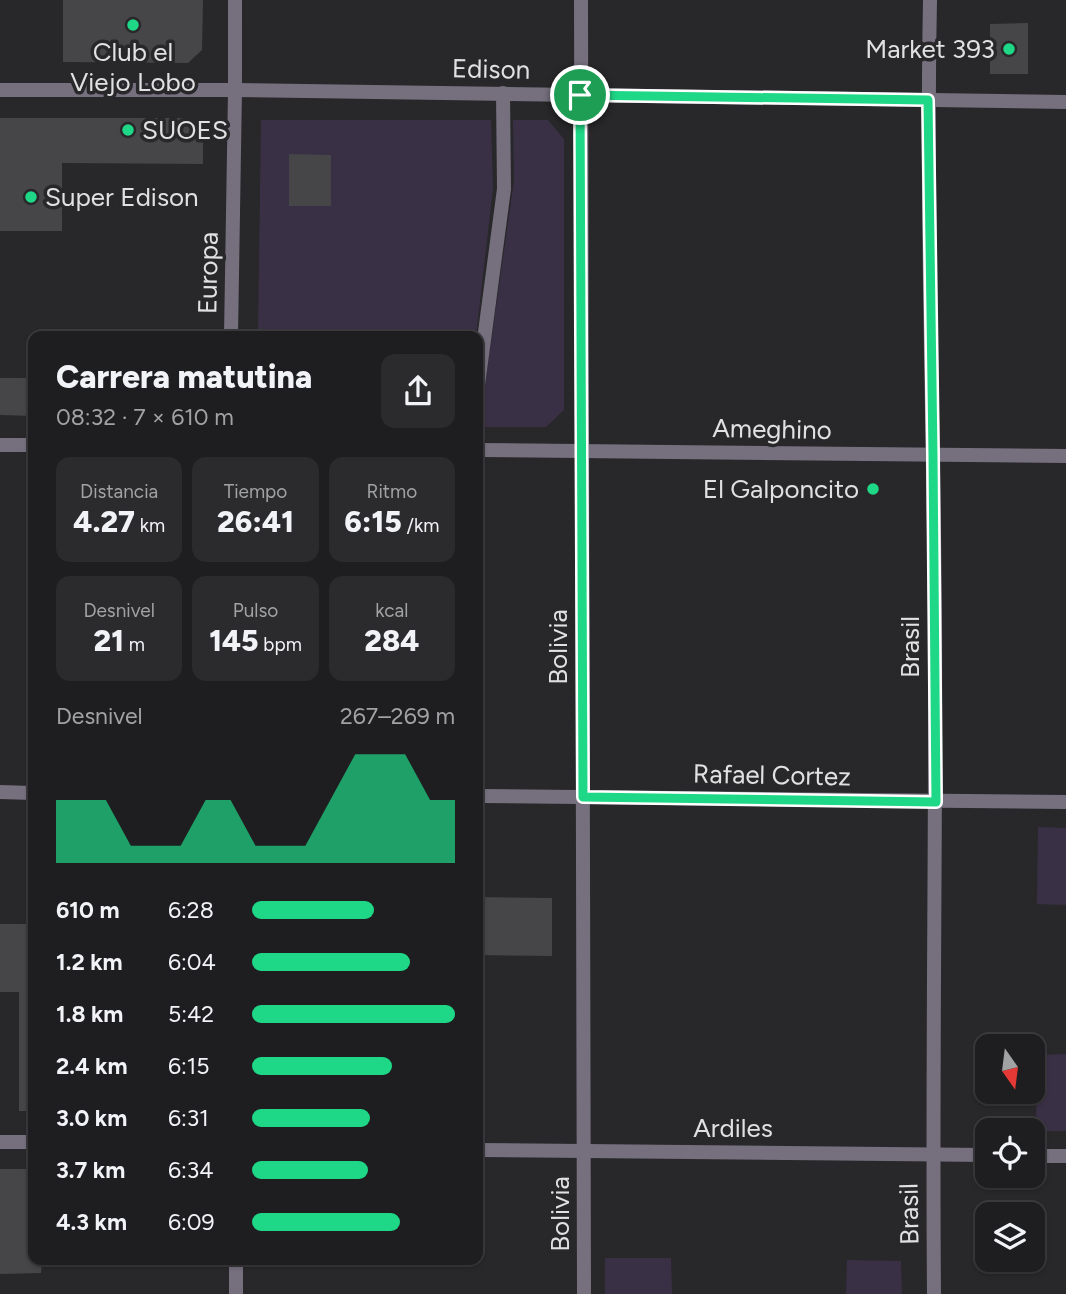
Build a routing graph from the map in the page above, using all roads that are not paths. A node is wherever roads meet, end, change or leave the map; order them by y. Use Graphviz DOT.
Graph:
graph roads {
  1 [pos="235,0"];
  2 [pos="581,0"];
  3 [pos="930,0"];
  4 [pos="0,90"];
  5 [pos="235,90"];
  6 [pos="503,93"];
  7 [pos="580,95"];
  8 [pos="928,100"];
  9 [pos="1066,102"];
  10 [pos="231,331"];
  11 [pos="483,347"];
  12 [pos="0,445"];
  13 [pos="28,445"];
  14 [pos="483,450"];
  15 [pos="581,451"];
  16 [pos="933,455"];
  17 [pos="1066,456"];
  18 [pos="0,792"];
  19 [pos="28,793"];
  20 [pos="483,796"];
  21 [pos="583,797"];
  22 [pos="936,802"];
  23 [pos="1066,802"];
  24 [pos="0,1142"];
  25 [pos="28,1142"];
  26 [pos="483,1150"];
  27 [pos="585,1152"];
  28 [pos="932,1154"];
  29 [pos="975,1155"];
  30 [pos="1045,1156"];
  31 [pos="1066,1156"];
  32 [pos="236,1265"];
  33 [pos="236,1294"];
  34 [pos="584,1294"];
  35 [pos="934,1294"];
  1 -- 5 [label="street, Europa"];
  2 -- 7 [label="street, Bolivia"];
  3 -- 8 [label="street, Brasil"];
  4 -- 5 [label="street, Edison"];
  5 -- 6 [label="street, Edison"];
  5 -- 10 [label="street, Europa"];
  6 -- 7 [label="street, Edison"];
  6 -- 11 [label="street"];
  7 -- 8 [label="street, Edison"];
  7 -- 15 [label="street, Bolivia"];
  8 -- 9 [label="street, Edison"];
  8 -- 16 [label="street, Brasil"];
  12 -- 13 [label="street"];
  14 -- 15 [label="street, Ameghino"];
  15 -- 16 [label="street, Ameghino"];
  15 -- 21 [label="street, Bolivia"];
  16 -- 17 [label="street, Ameghino"];
  16 -- 22 [label="street, Brasil"];
  18 -- 19 [label="street"];
  20 -- 21 [label="street, Rafael Cortez"];
  21 -- 22 [label="street, Rafael Cortez"];
  21 -- 27 [label="street, Bolivia"];
  22 -- 23 [label="street, Rafael Cortez"];
  22 -- 28 [label="street, Brasil"];
  24 -- 25 [label="street"];
  26 -- 27 [label="street, Ardiles"];
  27 -- 28 [label="street, Ardiles"];
  27 -- 34 [label="street, Bolivia"];
  28 -- 29 [label="street, Ardiles"];
  28 -- 35 [label="street, Brasil"];
  30 -- 31 [label="street"];
  32 -- 33 [label="street"];
}
